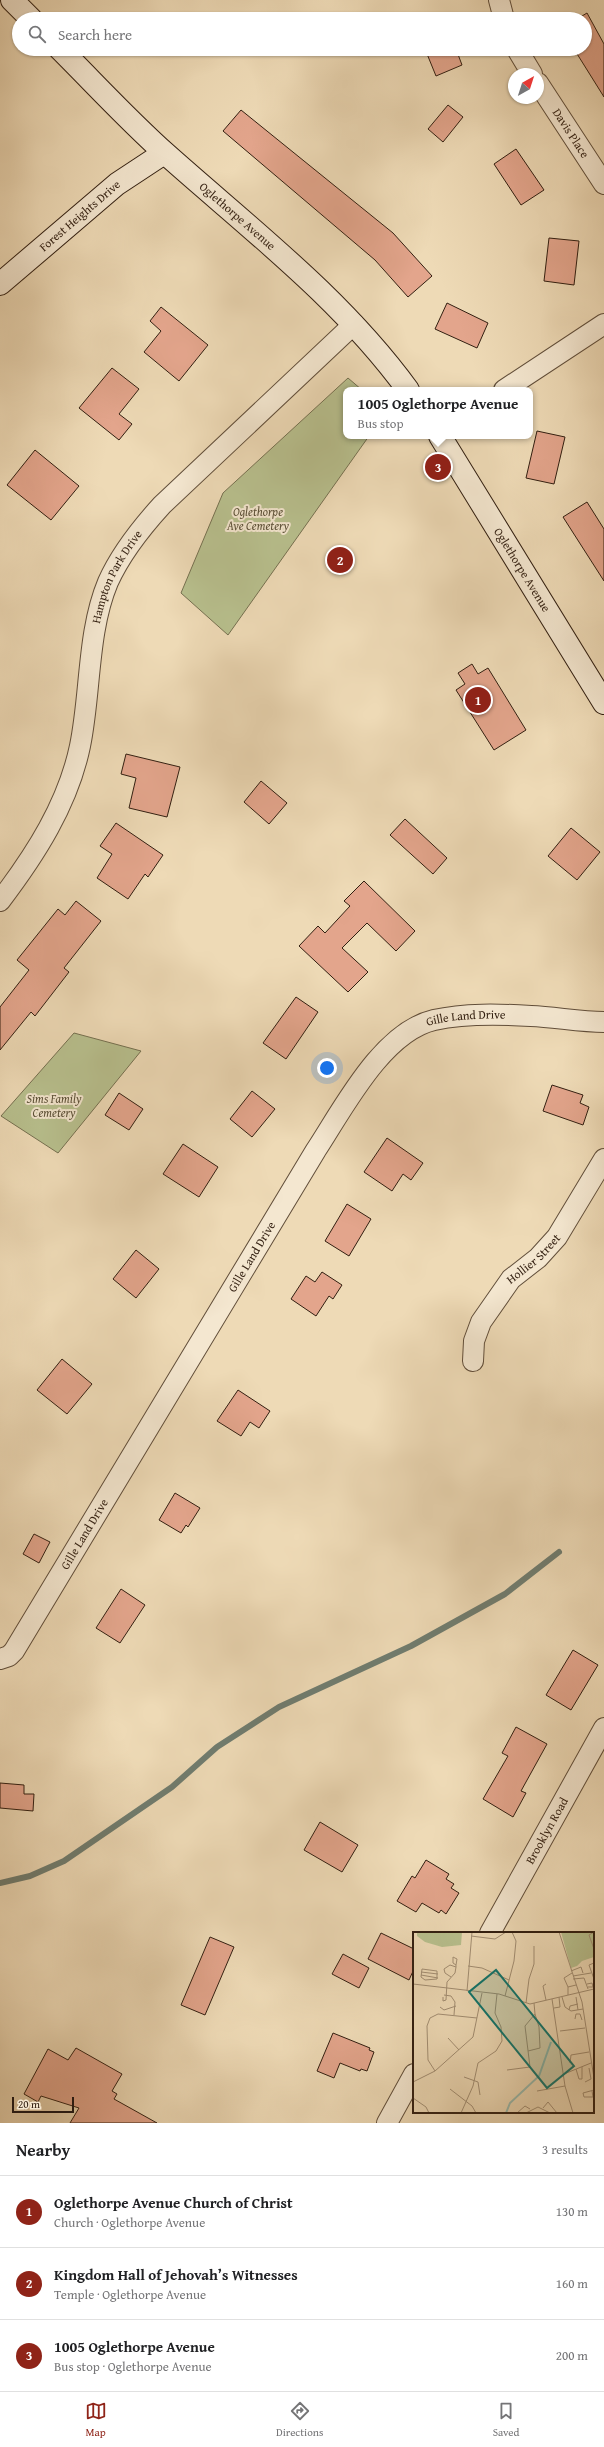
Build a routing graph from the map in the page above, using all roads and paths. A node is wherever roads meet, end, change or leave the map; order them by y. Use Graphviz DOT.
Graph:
graph roads {
  1 [pos="12,0"];
  2 [pos="499,0"];
  3 [pos="24,12"];
  4 [pos="502,12"];
  5 [pos="67,56"];
  6 [pos="521,56"];
  7 [pos="528,68"];
  8 [pos="544,92"];
  9 [pos="164,153"];
  10 [pos="604,184"];
  11 [pos="0,284"];
  12 [pos="354,324"];
  13 [pos="604,324"];
  14 [pos="406,387"];
  15 [pos="509,387"];
  16 [pos="442,439"];
  17 [pos="604,703"];
  18 [pos="0,901"];
  19 [pos="604,1022"];
  20 [pos="604,1158"];
  21 [pos="473,1361"];
  22 [pos="1,1659"];
  23 [pos="604,1728"];
  24 [pos="491,1932"];
  25 [pos="413,2076"];
  26 [pos="387,2123"];
  1 -- 3 [label="main road"];
  2 -- 4 [label="street"];
  5 -- 9 [label="main road, Oglethorpe Avenue"];
  6 -- 7 [label="street"];
  8 -- 10 [label="street, Davis Place"];
  9 -- 11 [label="main road, Forest Heights Drive"];
  9 -- 12 [label="main road, Oglethorpe Avenue"];
  12 -- 14 [label="main road, Oglethorpe Avenue"];
  12 -- 18 [label="street, Hampton Park Drive"];
  13 -- 15 [label="street"];
  16 -- 17 [label="main road, Oglethorpe Avenue"];
  19 -- 22 [label="street, Gille Land Drive"];
  20 -- 21 [label="street, Hollier Street"];
  23 -- 24 [label="street, Brooklyn Road"];
  25 -- 26 [label="street"];
}
